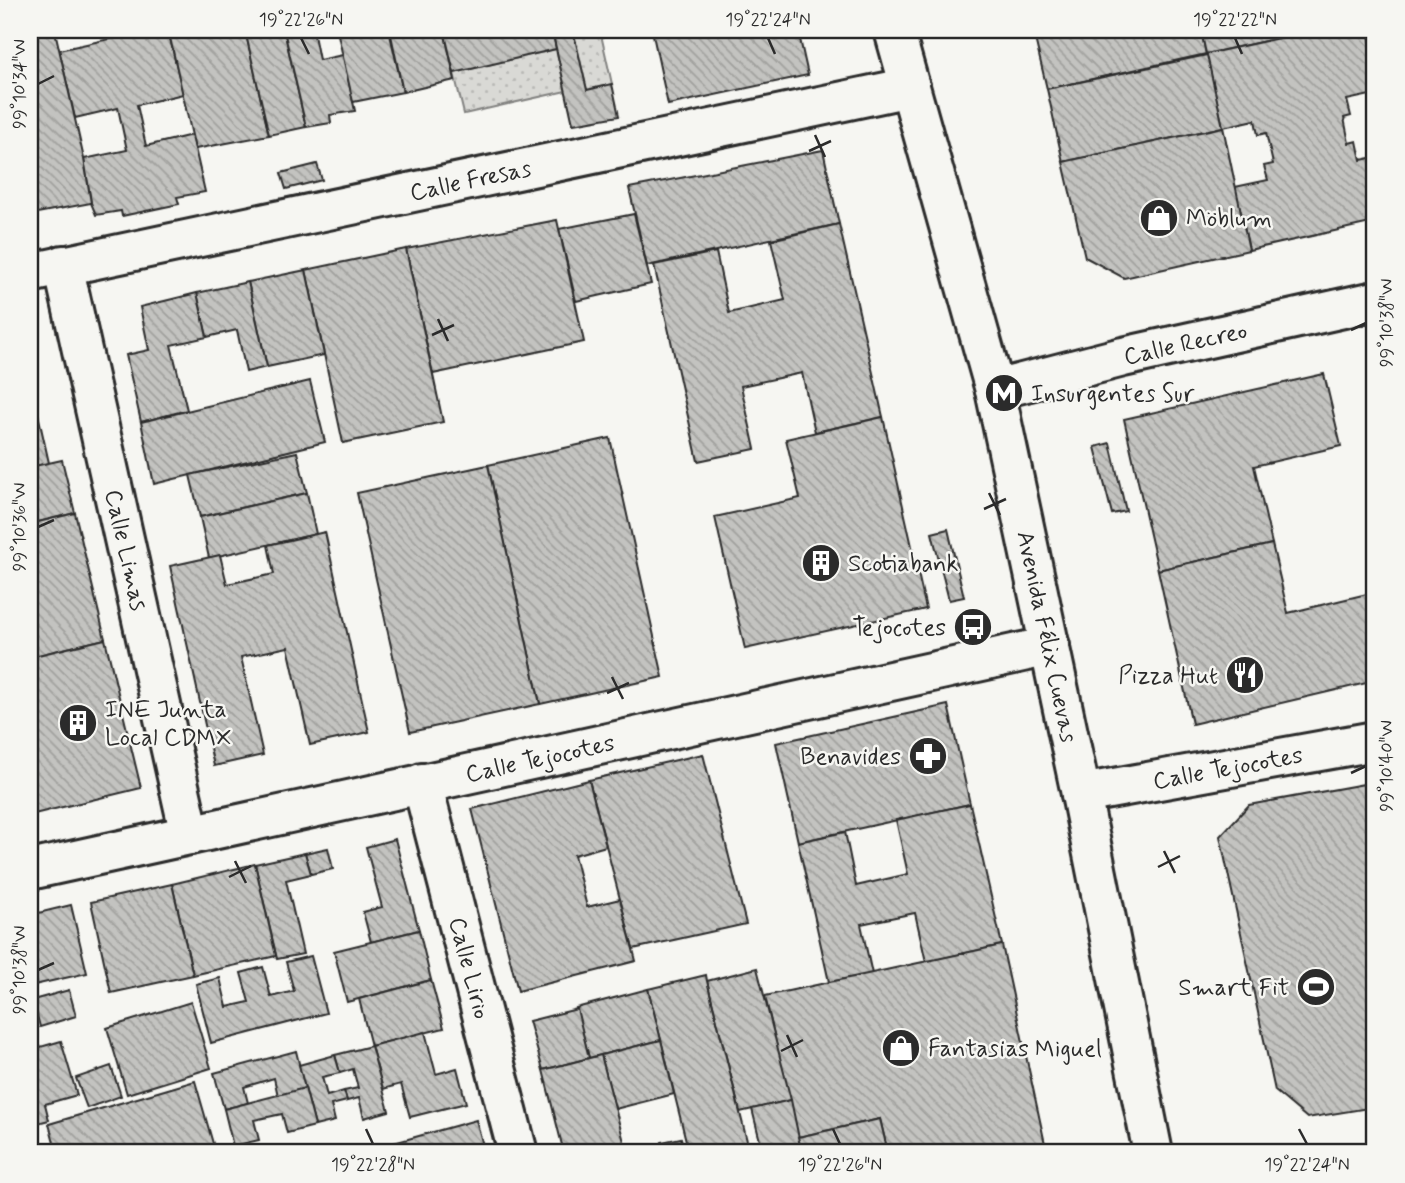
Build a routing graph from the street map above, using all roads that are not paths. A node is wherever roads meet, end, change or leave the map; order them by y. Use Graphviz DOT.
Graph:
graph roads {
  1 [pos="894,30"];
  2 [pos="910,86"];
  3 [pos="47,269"];
  4 [pos="1375,301"];
  5 [pos="995,390"];
  6 [pos="1050,646"];
  7 [pos="1375,741"];
  8 [pos="422,783"];
  9 [pos="1081,794"];
  10 [pos="190,835"];
  11 [pos="30,870"];
  12 [pos="518,1153"];
  13 [pos="1153,1153"];
  1 -- 2 [label="street, Avenida Félix Cuevas"];
  2 -- 3 [label="street, Calle Fresas"];
  2 -- 5 [label="street, Avenida Félix Cuevas"];
  3 -- 10 [label="street, Calle Limas"];
  4 -- 5 [label="street, Calle Recreo"];
  5 -- 6 [label="street, Avenida Félix Cuevas"];
  6 -- 8 [label="street, Calle Tejocotes"];
  6 -- 9 [label="street, Avenida Félix Cuevas"];
  7 -- 9 [label="street, Calle Tejocotes"];
  8 -- 10 [label="street, Calle Tejocotes"];
  8 -- 12 [label="street, Calle Lirio"];
  9 -- 13 [label="street, Avenida Félix Cuevas"];
  10 -- 11 [label="street, Calle Tejocotes"];
}
